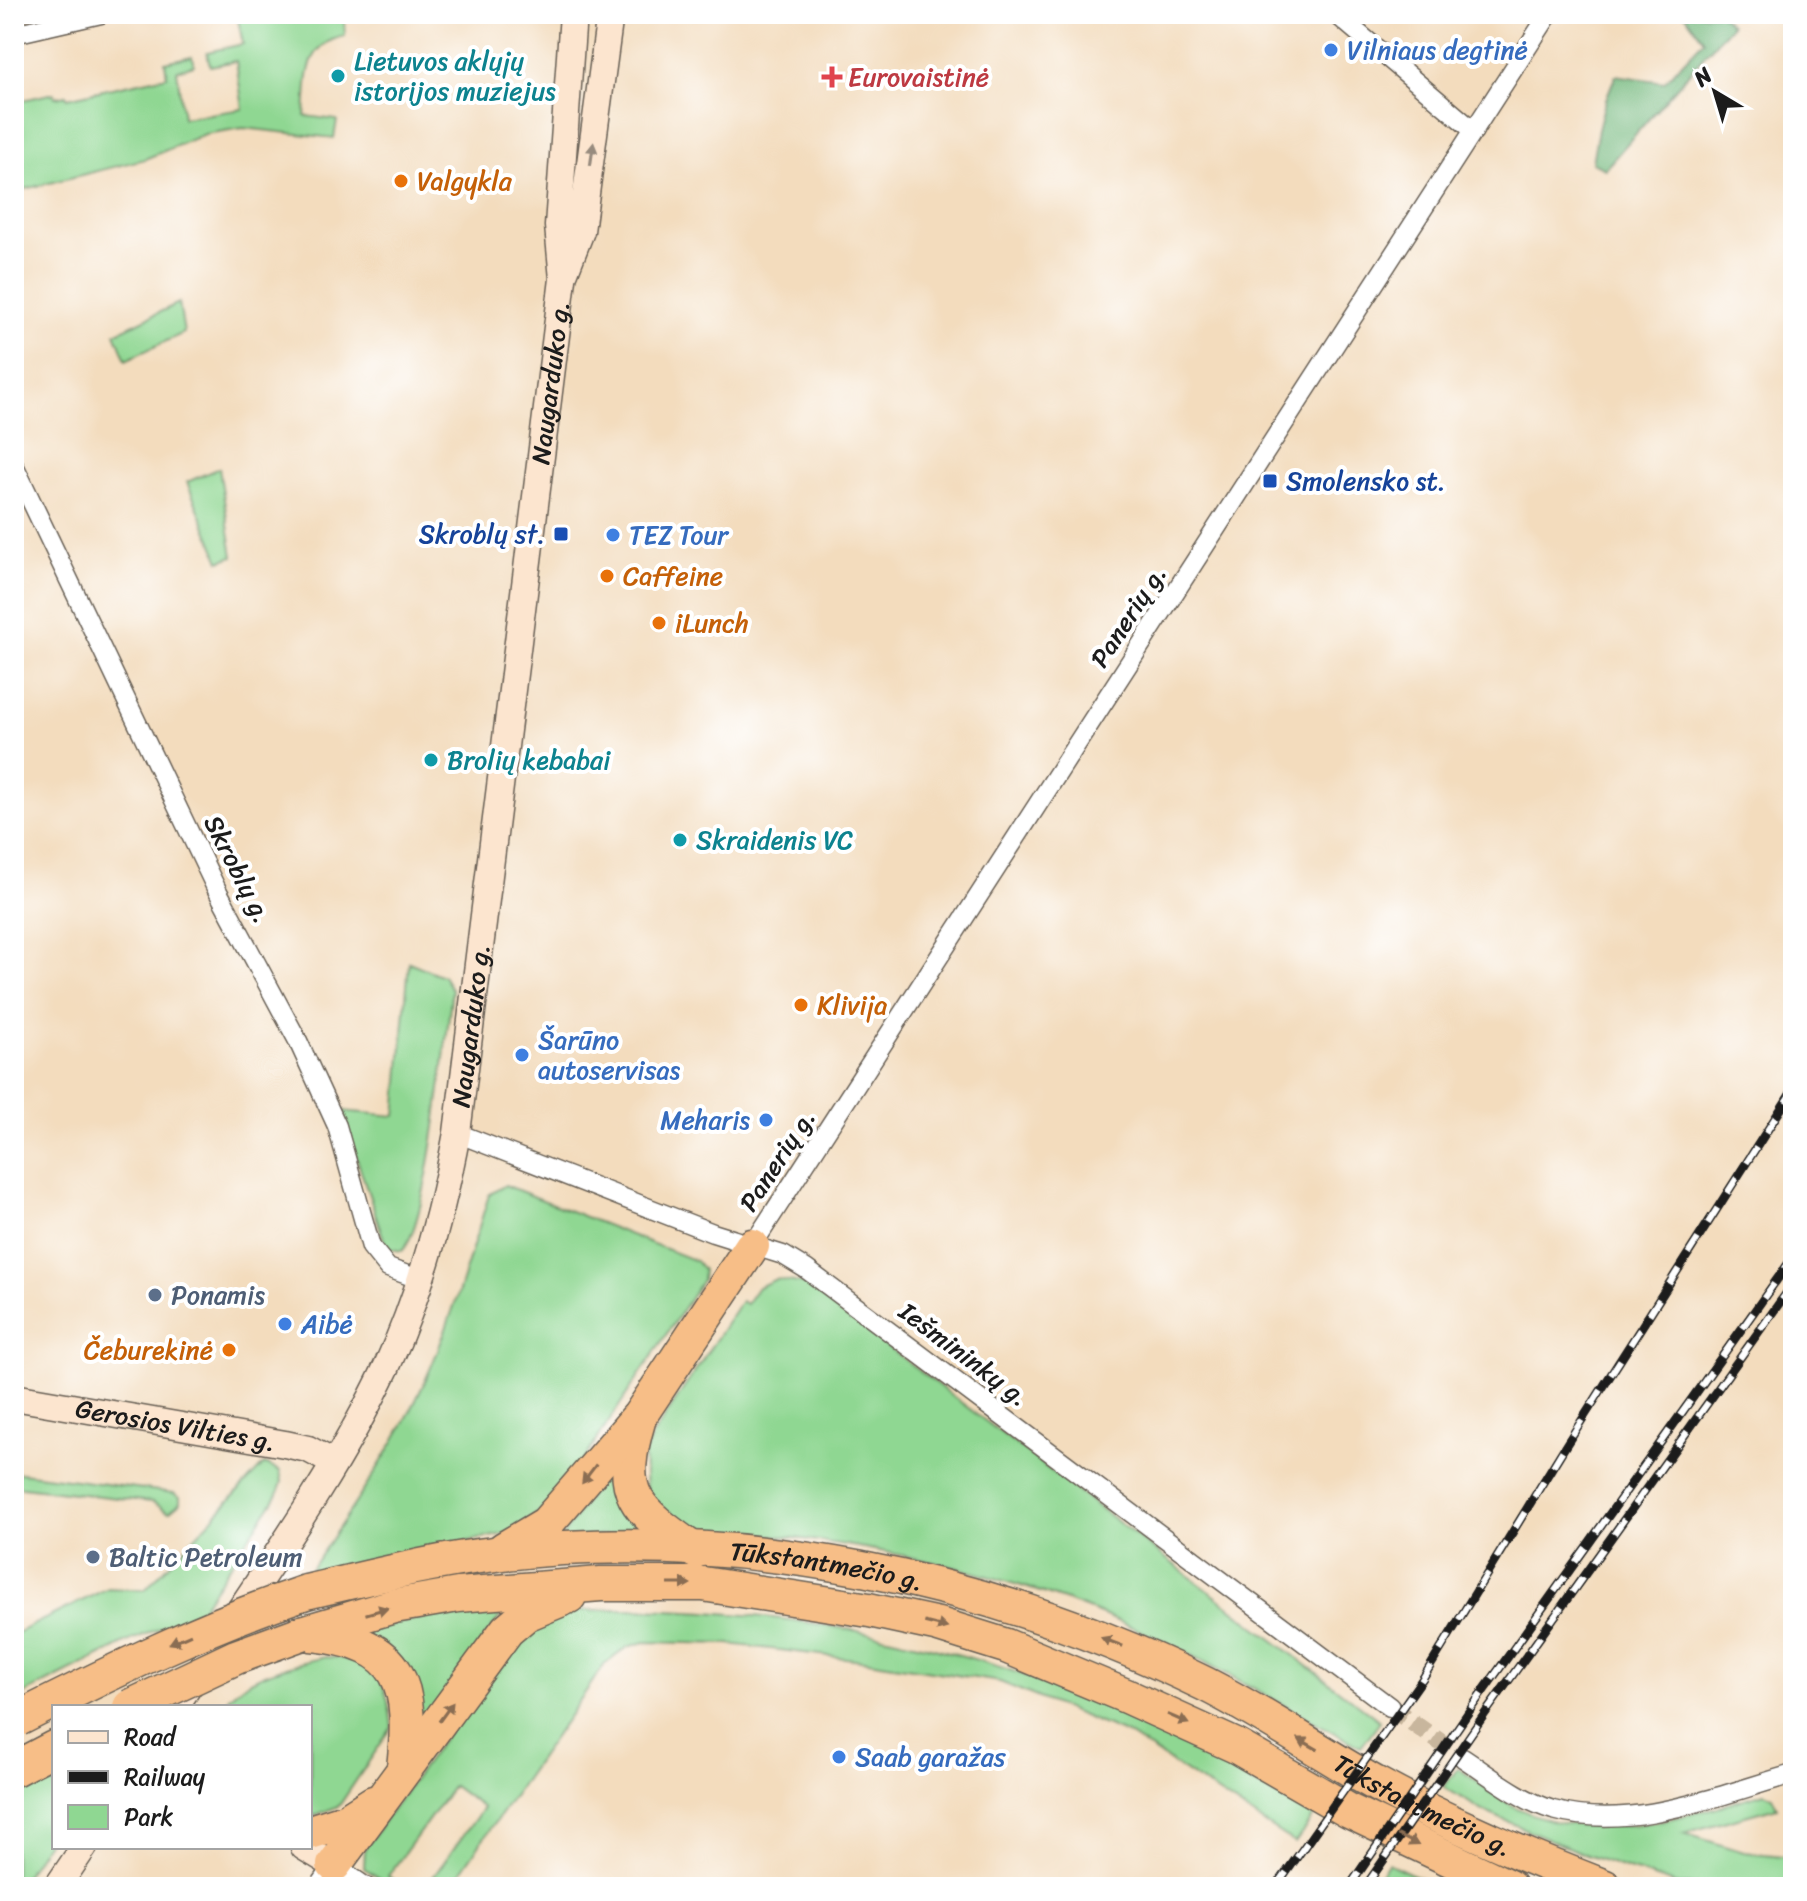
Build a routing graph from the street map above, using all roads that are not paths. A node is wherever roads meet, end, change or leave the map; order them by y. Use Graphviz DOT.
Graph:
graph roads {
  1 [pos="101,14"];
  2 [pos="573,14"];
  3 [pos="610,14"];
  4 [pos="1336,14"];
  5 [pos="1549,14"];
  6 [pos="14,34"];
  7 [pos="1474,131"];
  8 [pos="563,279"];
  9 [pos="14,465"];
  10 [pos="457,1133"];
  11 [pos="752,1246"];
  12 [pos="421,1280"];
  13 [pos="14,1397"];
  14 [pos="640,1415"];
  15 [pos="334,1463"];
  16 [pos="695,1551"];
  17 [pos="496,1553"];
  18 [pos="601,1584"];
  19 [pos="302,1633"];
  20 [pos="134,1705"];
  21 [pos="176,1705"];
  22 [pos="1390,1707"];
  23 [pos="16,1720"];
  24 [pos="1463,1758"];
  25 [pos="404,1769"];
  26 [pos="1793,1774"];
  27 [pos="384,1797"];
  28 [pos="312,1831"];
  29 [pos="83,1849"];
  30 [pos="306,1849"];
  31 [pos="327,1876"];
  32 [pos="57,1887"];
  33 [pos="366,1887"];
  34 [pos="1509,1887"];
  35 [pos="1605,1887"];
  1 -- 6 [label="street"];
  2 -- 8 [label="main road, Naugarduko g."];
  8 -- 3 [label="main road, Naugarduko g., one-way"];
  4 -- 7 [label="street"];
  5 -- 7 [label="street, Panerių g."];
  7 -- 11 [label="street, Panerių g."];
  8 -- 10 [label="main road, Naugarduko g."];
  9 -- 12 [label="street, Skroblų g."];
  10 -- 11 [label="street, Iešmininkų g."];
  10 -- 12 [label="main road, Naugarduko g."];
  11 -- 14 [label="highway"];
  11 -- 22 [label="street, Iešmininkų g."];
  12 -- 15 [label="main road, Naugarduko g."];
  13 -- 15 [label="main road, Gerosios Vilties g."];
  14 -- 16 [label="highway"];
  14 -- 17 [label="highway, one-way"];
  15 -- 21 [label="main road, Naugarduko g."];
  16 -- 17 [label="highway, Tūkstantmečio g."];
  35 -- 16 [label="highway, Tūkstantmečio g., one-way"];
  17 -- 23 [label="highway, Tūkstantmečio g., one-way, bridge"];
  19 -- 18 [label="highway, Tūkstantmečio g., one-way"];
  25 -- 18 [label="highway, one-way"];
  18 -- 34 [label="highway, Tūkstantmečio g., one-way"];
  19 -- 20 [label="highway, Tūkstantmečio g., bridge"];
  19 -- 25 [label="highway"];
  24 -- 26 [label="street"];
  25 -- 27 [label="highway"];
  27 -- 28 [label="highway"];
  27 -- 31 [label="highway"];
  29 -- 32 [label="main road"];
  30 -- 31 [label="main road"];
  31 -- 33 [label="street"];
}
